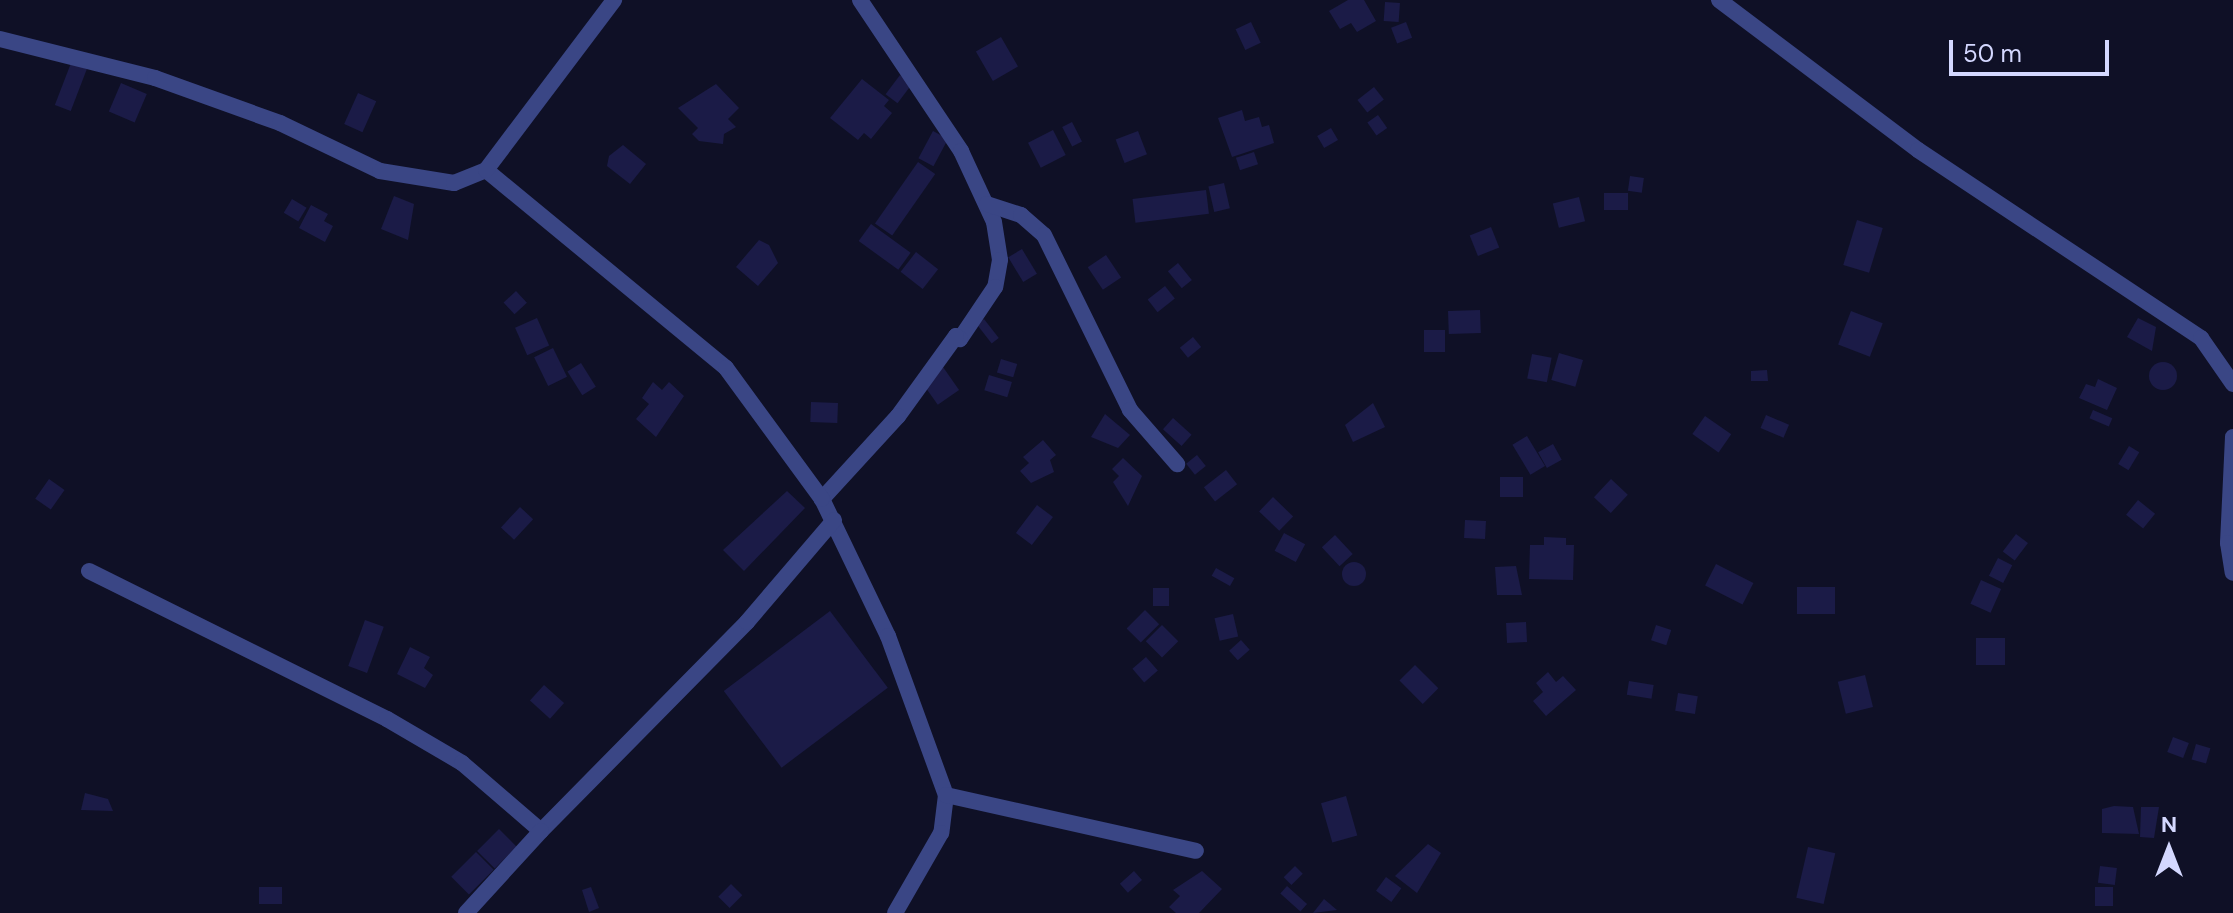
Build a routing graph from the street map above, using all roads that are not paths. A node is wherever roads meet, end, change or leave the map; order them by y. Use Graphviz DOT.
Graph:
graph roads {
  1 [pos="614,0"];
  2 [pos="860,0"];
  3 [pos="1719,0"];
  4 [pos="0,39"];
  5 [pos="486,170"];
  6 [pos="987,204"];
  7 [pos="2233,384"];
  8 [pos="2233,437"];
  9 [pos="1177,464"];
  10 [pos="822,499"];
  11 [pos="834,520"];
  12 [pos="89,571"];
  13 [pos="2233,573"];
  14 [pos="946,795"];
  15 [pos="541,831"];
  16 [pos="1196,851"];
  17 [pos="466,913"];
  18 [pos="895,913"];
  1 -- 5 [label="street"];
  2 -- 6 [label="street"];
  3 -- 7 [label="street"];
  4 -- 5 [label="street"];
  5 -- 10 [label="street"];
  6 -- 9 [label="street"];
  6 -- 10 [label="street"];
  8 -- 13 [label="street"];
  10 -- 11 [label="street"];
  11 -- 14 [label="street"];
  11 -- 15 [label="street"];
  12 -- 15 [label="street"];
  14 -- 16 [label="street"];
  14 -- 18 [label="street"];
  15 -- 17 [label="street"];
}
